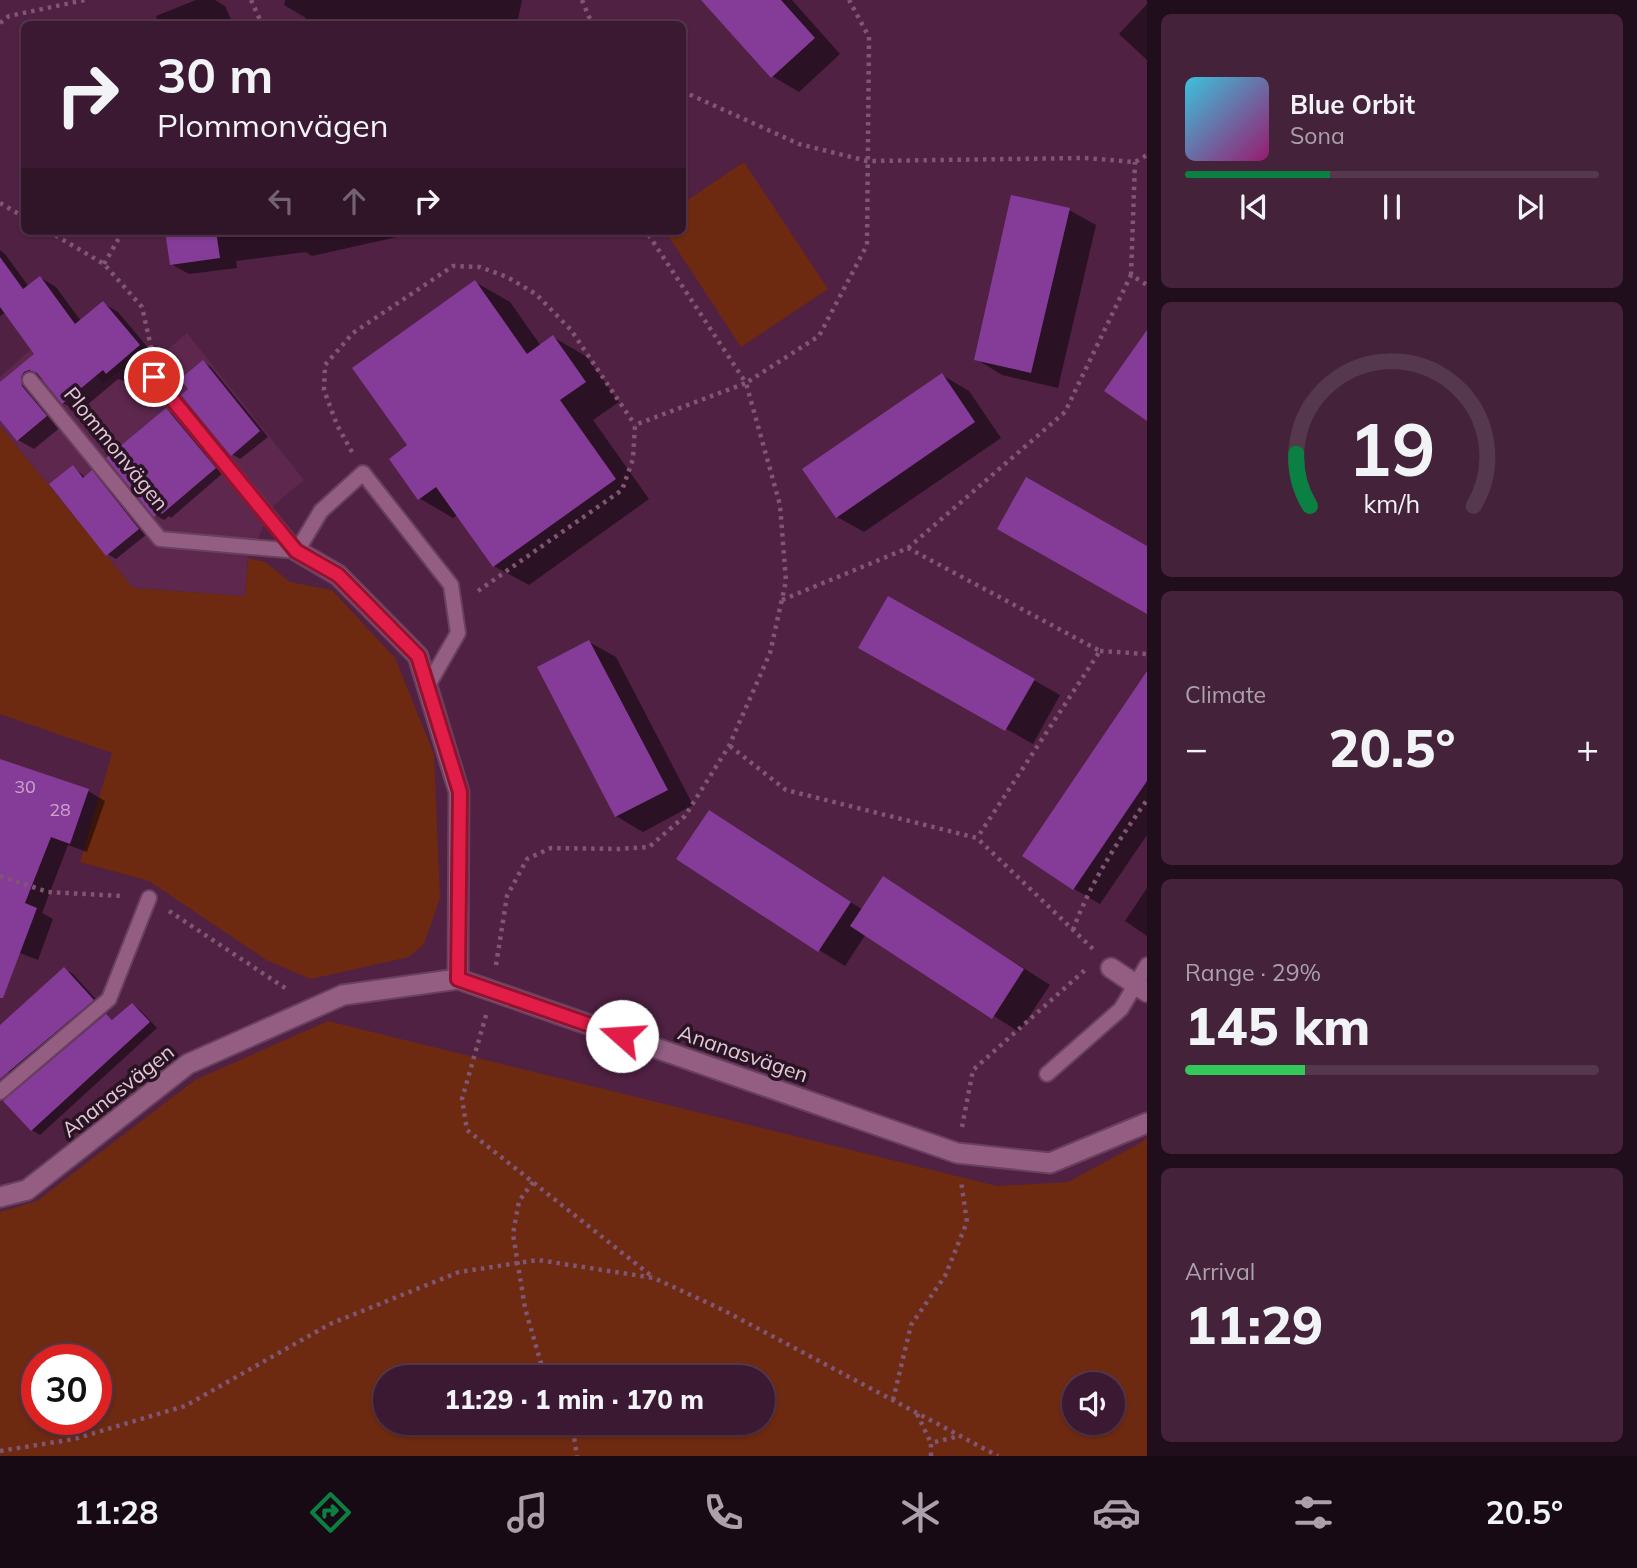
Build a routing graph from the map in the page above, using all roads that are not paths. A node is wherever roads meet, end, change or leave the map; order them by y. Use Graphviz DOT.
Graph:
graph roads {
  1 [pos="154,377"];
  2 [pos="30,380"];
  3 [pos="296,551"];
  4 [pos="427,687"];
  5 [pos="149,898"];
  6 [pos="1105,962"];
  7 [pos="1147,965"];
  8 [pos="458,979"];
  9 [pos="1141,988"];
  10 [pos="1046,1074"];
  11 [pos="0,1093"];
  12 [pos="1147,1123"];
  13 [pos="0,1198"];
  1 -- 3 [label="lane, Plommonvägen"];
  2 -- 3 [label="lane, Plommonvägen"];
  3 -- 4 [label="street, Plommonvägen"];
  3 -- 4 [label="lane"];
  4 -- 8 [label="street, Plommonvägen"];
  5 -- 11 [label="lane"];
  6 -- 9 [label="street"];
  7 -- 9 [label="lane"];
  8 -- 12 [label="street, Ananasvägen"];
  8 -- 13 [label="street, Ananasvägen"];
  9 -- 10 [label="lane"];
}
